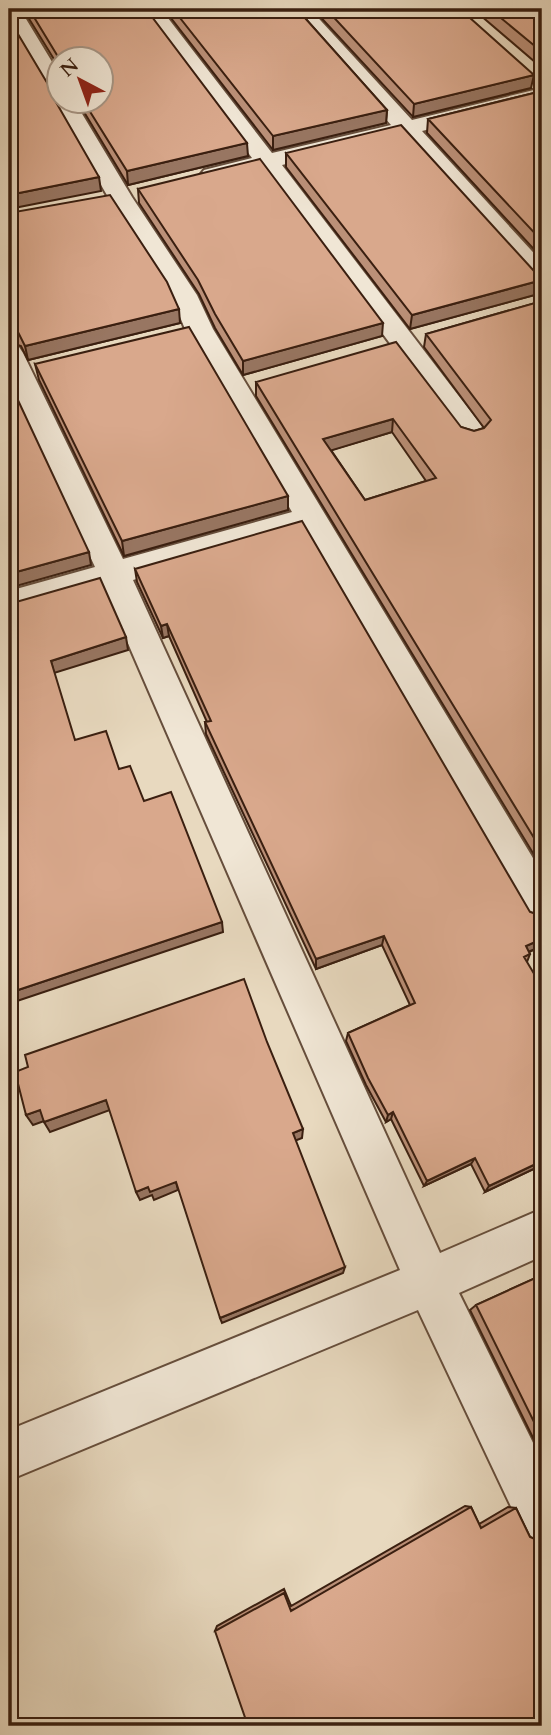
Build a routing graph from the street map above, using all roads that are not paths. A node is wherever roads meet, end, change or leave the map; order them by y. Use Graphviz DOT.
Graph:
graph roads {
  1 [pos="9,9"];
  2 [pos="150,9"];
  3 [pos="299,9"];
  4 [pos="46,71"];
  5 [pos="539,84"];
  6 [pos="72,116"];
  7 [pos="410,129"];
  8 [pos="268,161"];
  9 [pos="187,181"];
  10 [pos="542,277"];
  11 [pos="23,365"];
  12 [pos="471,432"];
  13 [pos="311,518"];
  14 [pos="113,572"];
  15 [pos="9,603"];
  16 [pos="542,908"];
  17 [pos="542,1232"];
  18 [pos="429,1282"];
  19 [pos="9,1455"];
  20 [pos="542,1516"];
  1 -- 4 [label="street"];
  2 -- 8 [label="street"];
  3 -- 7 [label="street"];
  5 -- 7 [label="street"];
  6 -- 13 [label="street"];
  7 -- 8 [label="street"];
  7 -- 10 [label="street"];
  8 -- 9 [label="street"];
  8 -- 12 [label="street"];
  11 -- 14 [label="street"];
  13 -- 14 [label="street"];
  13 -- 16 [label="street"];
  14 -- 15 [label="street"];
  14 -- 18 [label="street"];
  17 -- 18 [label="street"];
  18 -- 19 [label="street"];
  18 -- 20 [label="street"];
}
